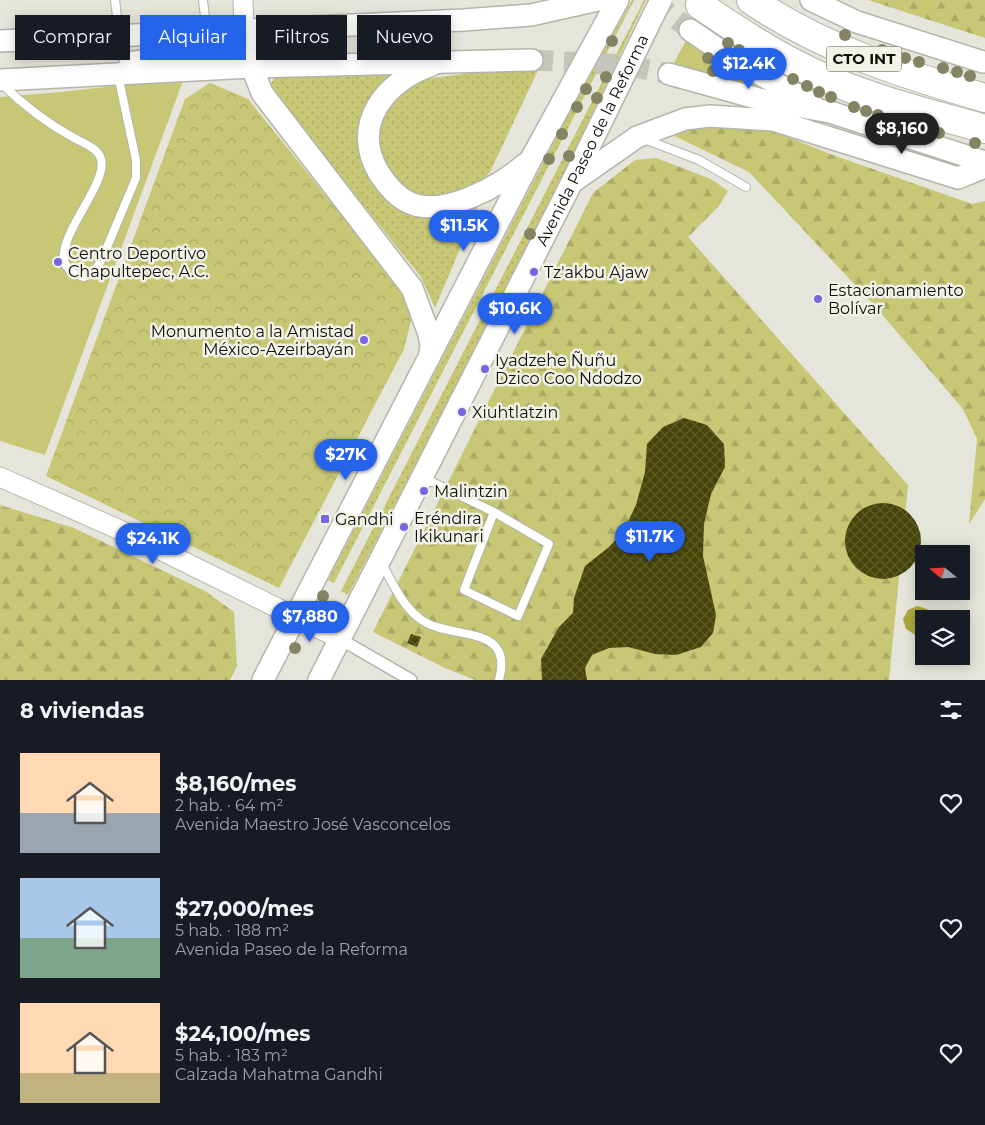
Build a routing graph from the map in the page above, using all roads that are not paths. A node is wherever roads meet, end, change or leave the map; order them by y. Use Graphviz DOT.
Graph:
graph roads {
  1 [pos="116,0"];
  2 [pos="243,0"];
  3 [pos="522,0"];
  4 [pos="598,0"];
  5 [pos="618,0"];
  6 [pos="751,0"];
  7 [pos="203,1"];
  8 [pos="815,2"];
  9 [pos="700,5"];
  10 [pos="657,7"];
  11 [pos="117,15"];
  12 [pos="203,15"];
  13 [pos="244,15"];
  14 [pos="464,20"];
  15 [pos="246,29"];
  16 [pos="690,30"];
  17 [pos="246,38"];
  18 [pos="15,40"];
  19 [pos="0,41"];
  20 [pos="143,60"];
  21 [pos="532,60"];
  22 [pos="443,61"];
  23 [pos="983,62"];
  24 [pos="252,67"];
  25 [pos="118,74"];
  26 [pos="669,74"];
  27 [pos="0,80"];
  28 [pos="985,98"];
  29 [pos="830,112"];
  30 [pos="985,129"];
  31 [pos="637,137"];
  32 [pos="531,159"];
  33 [pos="985,162"];
  34 [pos="985,166"];
  35 [pos="572,182"];
  36 [pos="746,186"];
  37 [pos="428,362"];
  38 [pos="0,477"];
  39 [pos="422,477"];
  40 [pos="494,512"];
  41 [pos="380,560"];
  42 [pos="296,617"];
  43 [pos="340,639"];
  44 [pos="262,680"];
  45 [pos="319,680"];
  46 [pos="411,680"];
  47 [pos="499,680"];
  1 -- 11 [label="lane"];
  2 -- 13 [label="street"];
  3 -- 14 [label="main road"];
  4 -- 14 [label="main road"];
  5 -- 32 [label="main road"];
  6 -- 28 [label="highway, CTO INT"];
  7 -- 12 [label="lane"];
  8 -- 23 [label="main road, CTO INT"];
  9 -- 30 [label="highway, CTO INT"];
  10 -- 35 [label="main road, Avenida Paseo de la Reforma"];
  14 -- 15 [label="main road"];
  16 -- 29 [label="main road"];
  17 -- 24 [label="street"];
  18 -- 19 [label="main road"];
  20 -- 25 [label="main road"];
  21 -- 22 [label="main road"];
  22 -- 24 [label="main road"];
  22 -- 32 [label="main road"];
  24 -- 25 [label="main road"];
  24 -- 37 [label="main road"];
  25 -- 27 [label="main road"];
  25 -- 27 [label="lane"];
  26 -- 29 [label="main road"];
  29 -- 33 [label="main road"];
  31 -- 34 [label="main road"];
  31 -- 35 [label="main road"];
  31 -- 36 [label="lane"];
  32 -- 37 [label="main road"];
  35 -- 39 [label="main road, Avenida Paseo de la Reforma"];
  37 -- 42 [label="main road"];
  38 -- 42 [label="street"];
  39 -- 40 [label="lane"];
  39 -- 41 [label="main road, Avenida Paseo de la Reforma"];
  40 -- 40 [label="lane"];
  41 -- 43 [label="main road, Avenida Paseo de la Reforma"];
  41 -- 47 [label="lane"];
  42 -- 43 [label="street"];
  42 -- 44 [label="main road"];
  43 -- 45 [label="main road, Avenida Paseo de la Reforma"];
  43 -- 46 [label="street"];
}
